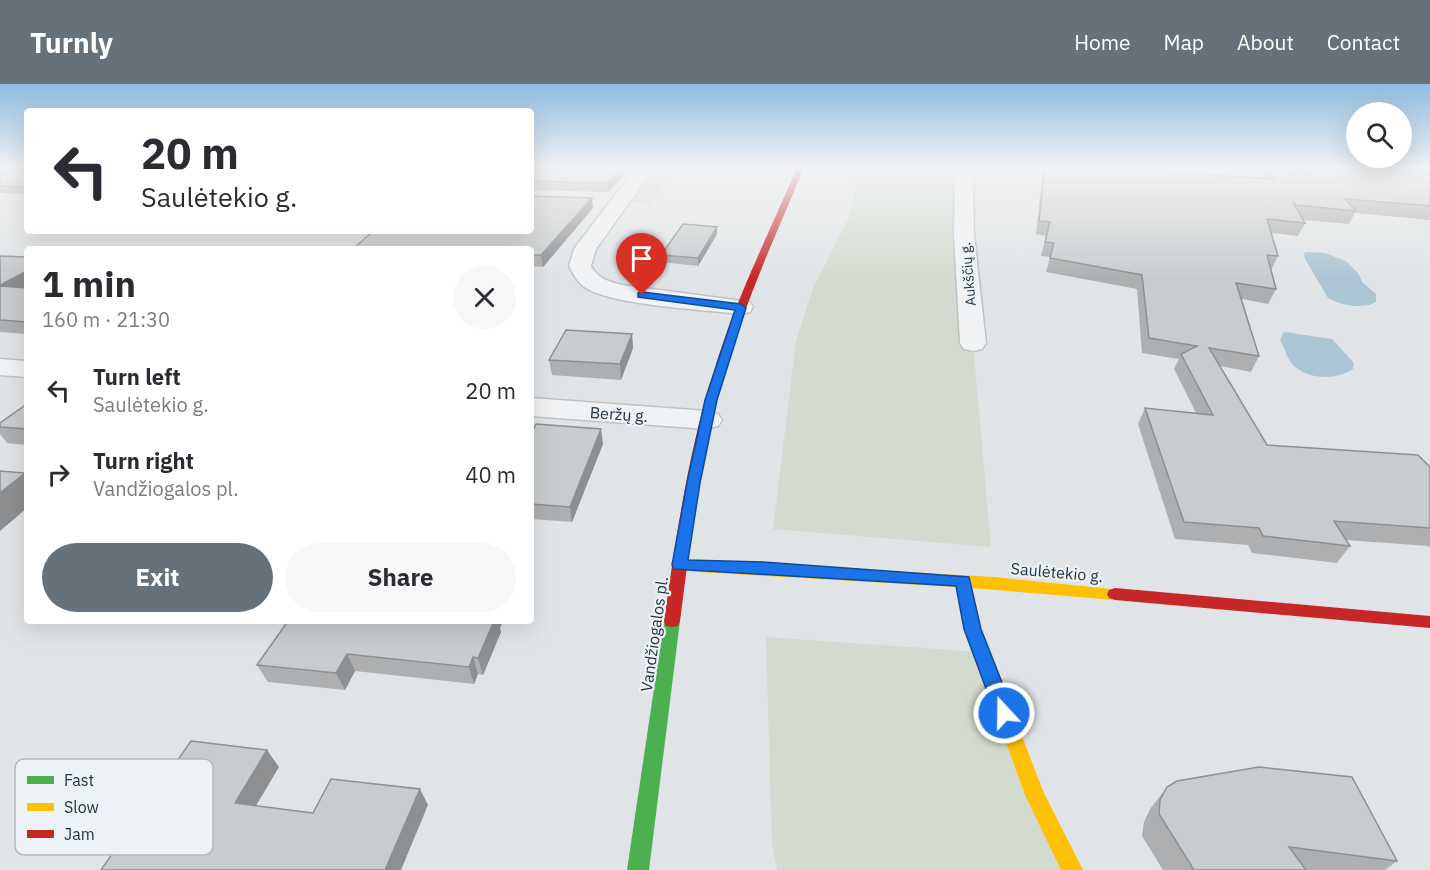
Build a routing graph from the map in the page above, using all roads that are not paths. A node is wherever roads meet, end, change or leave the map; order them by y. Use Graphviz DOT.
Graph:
graph roads {
  1 [pos="607,205"];
  2 [pos="785,205"];
  3 [pos="964,205"];
  4 [pos="741,308"];
  5 [pos="973,343"];
  6 [pos="0,367"];
  7 [pos="24,369"];
  8 [pos="534,407"];
  9 [pos="707,420"];
  10 [pos="680,565"];
  11 [pos="963,581"];
  12 [pos="1430,622"];
  13 [pos="638,870"];
  14 [pos="1072,870"];
  1 -- 4 [label="street"];
  2 -- 4 [label="main road, Vandžiogalos pl."];
  3 -- 5 [label="street, Aukščių g."];
  4 -- 9 [label="main road, Vandžiogalos pl."];
  6 -- 7 [label="street"];
  8 -- 9 [label="street, Beržų g."];
  9 -- 10 [label="main road, Vandžiogalos pl."];
  10 -- 11 [label="main road, Saulėtekio g."];
  10 -- 13 [label="main road, Vandžiogalos pl."];
  11 -- 12 [label="main road, Saulėtekio g."];
  11 -- 14 [label="main road"];
}
